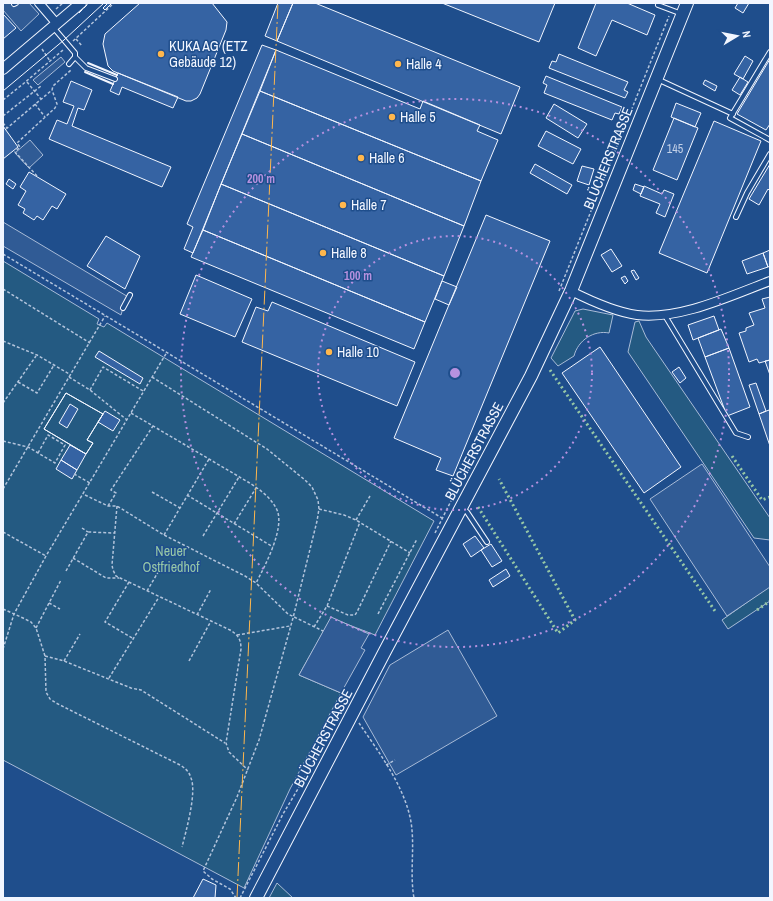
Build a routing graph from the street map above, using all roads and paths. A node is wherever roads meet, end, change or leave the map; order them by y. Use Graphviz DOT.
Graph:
graph roads {
  1 [pos="39,3"];
  2 [pos="81,3"];
  3 [pos="114,3"];
  4 [pos="659,3"];
  5 [pos="687,3"];
  6 [pos="110,7"];
  7 [pos="117,7"];
  8 [pos="114,10"];
  9 [pos="677,12"];
  10 [pos="55,25"];
  11 [pos="76,39"];
  12 [pos="69,45"];
  13 [pos="82,46"];
  14 [pos="770,52"];
  15 [pos="75,57"];
  16 [pos="80,62"];
  17 [pos="69,64"];
  18 [pos="3,69"];
  19 [pos="656,79"];
  20 [pos="115,80"];
  21 [pos="27,81"];
  22 [pos="41,86"];
  23 [pos="52,90"];
  24 [pos="35,91"];
  25 [pos="41,99"];
  26 [pos="3,100"];
  27 [pos="35,104"];
  28 [pos="733,114"];
  29 [pos="3,116"];
  30 [pos="45,117"];
  31 [pos="3,123"];
  32 [pos="770,140"];
  33 [pos="770,154"];
  34 [pos="37,176"];
  35 [pos="736,217"];
  36 [pos="3,254"];
  37 [pos="770,281"];
  38 [pos="3,289"];
  39 [pos="571,291"];
  40 [pos="558,292"];
  41 [pos="130,295"];
  42 [pos="123,308"];
  43 [pos="664,314"];
  44 [pos="106,316"];
  45 [pos="3,341"];
  46 [pos="90,343"];
  47 [pos="167,352"];
  48 [pos="37,355"];
  49 [pos="54,365"];
  50 [pos="70,376"];
  51 [pos="152,377"];
  52 [pos="18,382"];
  53 [pos="90,390"];
  54 [pos="143,391"];
  55 [pos="3,403"];
  56 [pos="131,413"];
  57 [pos="126,420"];
  58 [pos="153,426"];
  59 [pos="748,437"];
  60 [pos="3,441"];
  61 [pos="28,447"];
  62 [pos="38,453"];
  63 [pos="209,459"];
  64 [pos="74,474"];
  65 [pos="239,476"];
  66 [pos="90,483"];
  67 [pos="256,487"];
  68 [pos="3,489"];
  69 [pos="152,492"];
  70 [pos="84,494"];
  71 [pos="187,496"];
  72 [pos="370,496"];
  73 [pos="108,506"];
  74 [pos="116,506"];
  75 [pos="180,508"];
  76 [pos="461,508"];
  77 [pos="319,509"];
  78 [pos="217,513"];
  79 [pos="442,518"];
  80 [pos="356,520"];
  81 [pos="360,522"];
  82 [pos="234,524"];
  83 [pos="82,528"];
  84 [pos="3,532"];
  85 [pos="88,532"];
  86 [pos="114,533"];
  87 [pos="164,535"];
  88 [pos="203,536"];
  89 [pos="417,539"];
  90 [pos="392,541"];
  91 [pos="487,542"];
  92 [pos="273,547"];
  93 [pos="410,552"];
  94 [pos="46,556"];
  95 [pos="72,558"];
  96 [pos="164,562"];
  97 [pos="66,571"];
  98 [pos="119,578"];
  99 [pos="61,580"];
  100 [pos="129,582"];
  101 [pos="256,584"];
  102 [pos="211,589"];
  103 [pos="147,591"];
  104 [pos="158,597"];
  105 [pos="49,603"];
  106 [pos="327,606"];
  107 [pos="3,609"];
  108 [pos="60,609"];
  109 [pos="14,614"];
  110 [pos="196,614"];
  111 [pos="378,614"];
  112 [pos="293,618"];
  113 [pos="211,621"];
  114 [pos="291,625"];
  115 [pos="314,627"];
  116 [pos="36,628"];
  117 [pos="323,631"];
  118 [pos="80,634"];
  119 [pos="237,635"];
  120 [pos="134,639"];
  121 [pos="3,648"];
  122 [pos="45,656"];
  123 [pos="64,661"];
  124 [pos="189,661"];
  125 [pos="109,678"];
  126 [pos="353,713"];
  127 [pos="226,743"];
  128 [pos="394,760"];
  129 [pos="386,764"];
  130 [pos="248,770"];
  131 [pos="182,847"];
  132 [pos="236,898"];
  133 [pos="256,898"];
  134 [pos="414,898"];
  1 -- 10 [label="street"];
  2 -- 10 [label="street"];
  3 -- 6 [label="path"];
  3 -- 7 [label="path"];
  4 -- 9 [label="lane"];
  5 -- 9 [label="main road, BLÜCHERSTRASSE"];
  6 -- 8 [label="path"];
  6 -- 11 [label="path"];
  9 -- 19 [label="main road, BLÜCHERSTRASSE"];
  9 -- 40 [label="path, BLÜCHERSTRASSE"];
  10 -- 12 [label="lane"];
  10 -- 18 [label="street"];
  11 -- 12 [label="path"];
  11 -- 13 [label="path"];
  12 -- 15 [label="lane"];
  12 -- 21 [label="path"];
  14 -- 28 [label="lane"];
  15 -- 16 [label="lane"];
  15 -- 17 [label="lane"];
  16 -- 20 [label="lane"];
  16 -- 23 [label="path"];
  19 -- 28 [label="lane"];
  19 -- 39 [label="main road, BLÜCHERSTRASSE"];
  21 -- 24 [label="path"];
  21 -- 26 [label="path"];
  22 -- 24 [label="path"];
  23 -- 25 [label="path"];
  23 -- 30 [label="path"];
  24 -- 25 [label="path"];
  24 -- 29 [label="path"];
  25 -- 27 [label="path"];
  27 -- 30 [label="path"];
  27 -- 31 [label="path"];
  28 -- 32 [label="lane"];
  30 -- 34 [label="path"];
  33 -- 35 [label="lane"];
  36 -- 44 [label="path"];
  37 -- 43 [label="street"];
  38 -- 46 [label="path"];
  39 -- 43 [label="street"];
  39 -- 76 [label="main road, BLÜCHERSTRASSE"];
  41 -- 42 [label="lane"];
  43 -- 59 [label="lane"];
  44 -- 46 [label="path"];
  44 -- 47 [label="path"];
  45 -- 48 [label="path"];
  46 -- 50 [label="path"];
  47 -- 51 [label="path"];
  47 -- 79 [label="path"];
  48 -- 49 [label="path"];
  48 -- 52 [label="path"];
  49 -- 50 [label="path"];
  49 -- 52 [label="path"];
  50 -- 53 [label="path"];
  50 -- 61 [label="path"];
  51 -- 54 [label="path"];
  51 -- 77 [label="path"];
  52 -- 55 [label="path"];
  53 -- 54 [label="path"];
  53 -- 57 [label="path"];
  54 -- 56 [label="path"];
  56 -- 57 [label="path"];
  56 -- 58 [label="path"];
  57 -- 66 [label="path"];
  58 -- 63 [label="path"];
  58 -- 73 [label="path"];
  60 -- 61 [label="path"];
  61 -- 62 [label="path"];
  61 -- 68 [label="path"];
  62 -- 62 [label="path"];
  63 -- 65 [label="path"];
  63 -- 71 [label="path"];
  64 -- 66 [label="path"];
  65 -- 67 [label="path"];
  65 -- 78 [label="path"];
  66 -- 70 [label="path"];
  67 -- 82 [label="path"];
  67 -- 92 [label="path"];
  69 -- 75 [label="path"];
  70 -- 73 [label="path"];
  70 -- 94 [label="path"];
  71 -- 75 [label="path"];
  71 -- 78 [label="path"];
  72 -- 80 [label="path"];
  73 -- 74 [label="path"];
  74 -- 86 [label="path"];
  74 -- 87 [label="path"];
  75 -- 87 [label="path"];
  76 -- 91 [label="lane"];
  76 -- 126 [label="main road, BLÜCHERSTRASSE"];
  77 -- 80 [label="path"];
  77 -- 112 [label="path"];
  78 -- 82 [label="path"];
  78 -- 88 [label="path"];
  80 -- 81 [label="path"];
  81 -- 90 [label="path"];
  81 -- 106 [label="path"];
  82 -- 92 [label="path"];
  83 -- 85 [label="path"];
  84 -- 94 [label="path"];
  85 -- 86 [label="path"];
  85 -- 95 [label="path"];
  86 -- 98 [label="path"];
  87 -- 101 [label="path"];
  89 -- 93 [label="path"];
  90 -- 93 [label="path"];
  90 -- 106 [label="path"];
  92 -- 101 [label="path"];
  93 -- 111 [label="path"];
  94 -- 109 [label="path"];
  95 -- 97 [label="path"];
  95 -- 98 [label="path"];
  96 -- 103 [label="path"];
  98 -- 100 [label="path"];
  99 -- 105 [label="path"];
  100 -- 103 [label="path"];
  100 -- 120 [label="path"];
  101 -- 112 [label="path"];
  102 -- 110 [label="path"];
  103 -- 104 [label="path"];
  104 -- 110 [label="path"];
  104 -- 120 [label="path"];
  105 -- 108 [label="path"];
  105 -- 116 [label="path"];
  106 -- 115 [label="path"];
  107 -- 109 [label="path"];
  109 -- 116 [label="path"];
  109 -- 121 [label="path"];
  110 -- 113 [label="path"];
  112 -- 114 [label="path"];
  112 -- 115 [label="path"];
  113 -- 119 [label="path"];
  113 -- 124 [label="path"];
  114 -- 119 [label="path"];
  114 -- 130 [label="path"];
  115 -- 117 [label="path"];
  116 -- 122 [label="path"];
  118 -- 123 [label="path"];
  119 -- 127 [label="path"];
  120 -- 125 [label="path"];
  122 -- 123 [label="path"];
  122 -- 131 [label="path"];
  123 -- 125 [label="path"];
  125 -- 127 [label="path"];
  126 -- 129 [label="path"];
  126 -- 133 [label="main road, BLÜCHERSTRASSE"];
  127 -- 130 [label="path"];
  128 -- 129 [label="path"];
  129 -- 134 [label="path"];
  130 -- 132 [label="path"];
}
